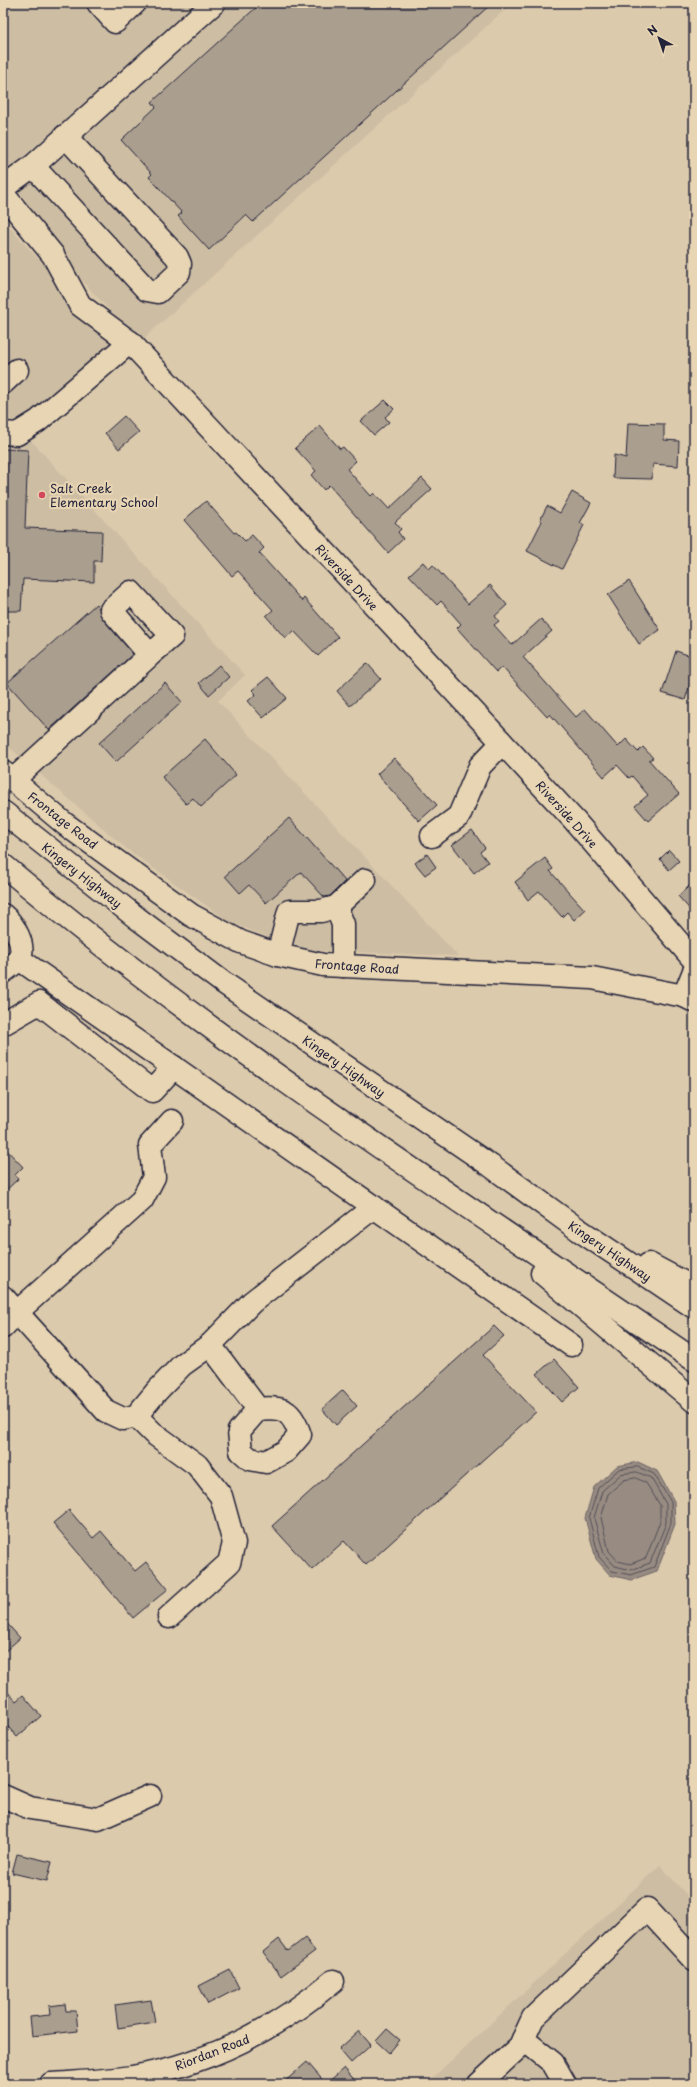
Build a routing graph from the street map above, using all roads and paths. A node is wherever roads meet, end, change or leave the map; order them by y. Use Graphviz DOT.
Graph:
graph roads {
  1 [pos="98,3"];
  2 [pos="135,3"];
  3 [pos="214,3"];
  4 [pos="65,136"];
  5 [pos="34,166"];
  6 [pos="3,188"];
  7 [pos="3,194"];
  8 [pos="130,342"];
  9 [pos="3,433"];
  10 [pos="150,654"];
  11 [pos="502,743"];
  12 [pos="8,776"];
  13 [pos="3,812"];
  14 [pos="432,836"];
  15 [pos="3,865"];
  16 [pos="365,880"];
  17 [pos="336,907"];
  18 [pos="3,915"];
  19 [pos="278,955"];
  20 [pos="694,960"];
  21 [pos="11,965"];
  22 [pos="343,966"];
  23 [pos="694,971"];
  24 [pos="689,998"];
  25 [pos="4,1020"];
  26 [pos="174,1067"];
  27 [pos="172,1121"];
  28 [pos="372,1141"];
  29 [pos="374,1207"];
  30 [pos="579,1230"];
  31 [pos="694,1288"];
  32 [pos="694,1307"];
  33 [pos="7,1312"];
  34 [pos="210,1345"];
  35 [pos="571,1345"];
  36 [pos="694,1360"];
  37 [pos="694,1401"];
  38 [pos="258,1409"];
  39 [pos="136,1416"];
  40 [pos="169,1617"];
  41 [pos="3,1796"];
  42 [pos="150,1796"];
  43 [pos="694,1960"];
  44 [pos="333,1981"];
  45 [pos="523,2039"];
  46 [pos="50,2084"];
  47 [pos="479,2084"];
  48 [pos="564,2084"];
  1 -- 2 [label="main road"];
  3 -- 4 [label="main road"];
  4 -- 5 [label="main road"];
  4 -- 5 [label="main road"];
  5 -- 6 [label="main road"];
  7 -- 8 [label="main road, Riverside Drive"];
  8 -- 9 [label="main road"];
  8 -- 11 [label="main road, Riverside Drive"];
  10 -- 12 [label="main road"];
  11 -- 14 [label="main road"];
  11 -- 20 [label="main road, Riverside Drive"];
  12 -- 19 [label="main road, Frontage Road"];
  13 -- 30 [label="main road, Kingery Highway"];
  15 -- 28 [label="main road"];
  16 -- 17 [label="main road"];
  17 -- 19 [label="main road"];
  17 -- 22 [label="main road"];
  18 -- 21 [label="main road"];
  19 -- 22 [label="main road, Frontage Road"];
  21 -- 26 [label="main road"];
  22 -- 24 [label="main road, Frontage Road"];
  23 -- 24 [label="main road"];
  25 -- 26 [label="main road"];
  26 -- 29 [label="main road"];
  27 -- 33 [label="main road"];
  28 -- 36 [label="main road"];
  28 -- 37 [label="main road"];
  29 -- 34 [label="main road"];
  29 -- 35 [label="main road"];
  30 -- 31 [label="main road"];
  30 -- 32 [label="main road, Kingery Highway"];
  33 -- 39 [label="main road"];
  34 -- 38 [label="main road"];
  34 -- 39 [label="main road"];
  39 -- 40 [label="main road"];
  41 -- 42 [label="main road"];
  43 -- 45 [label="main road"];
  44 -- 46 [label="main road, Riordan Road"];
  45 -- 47 [label="main road"];
  45 -- 48 [label="main road"];
}
